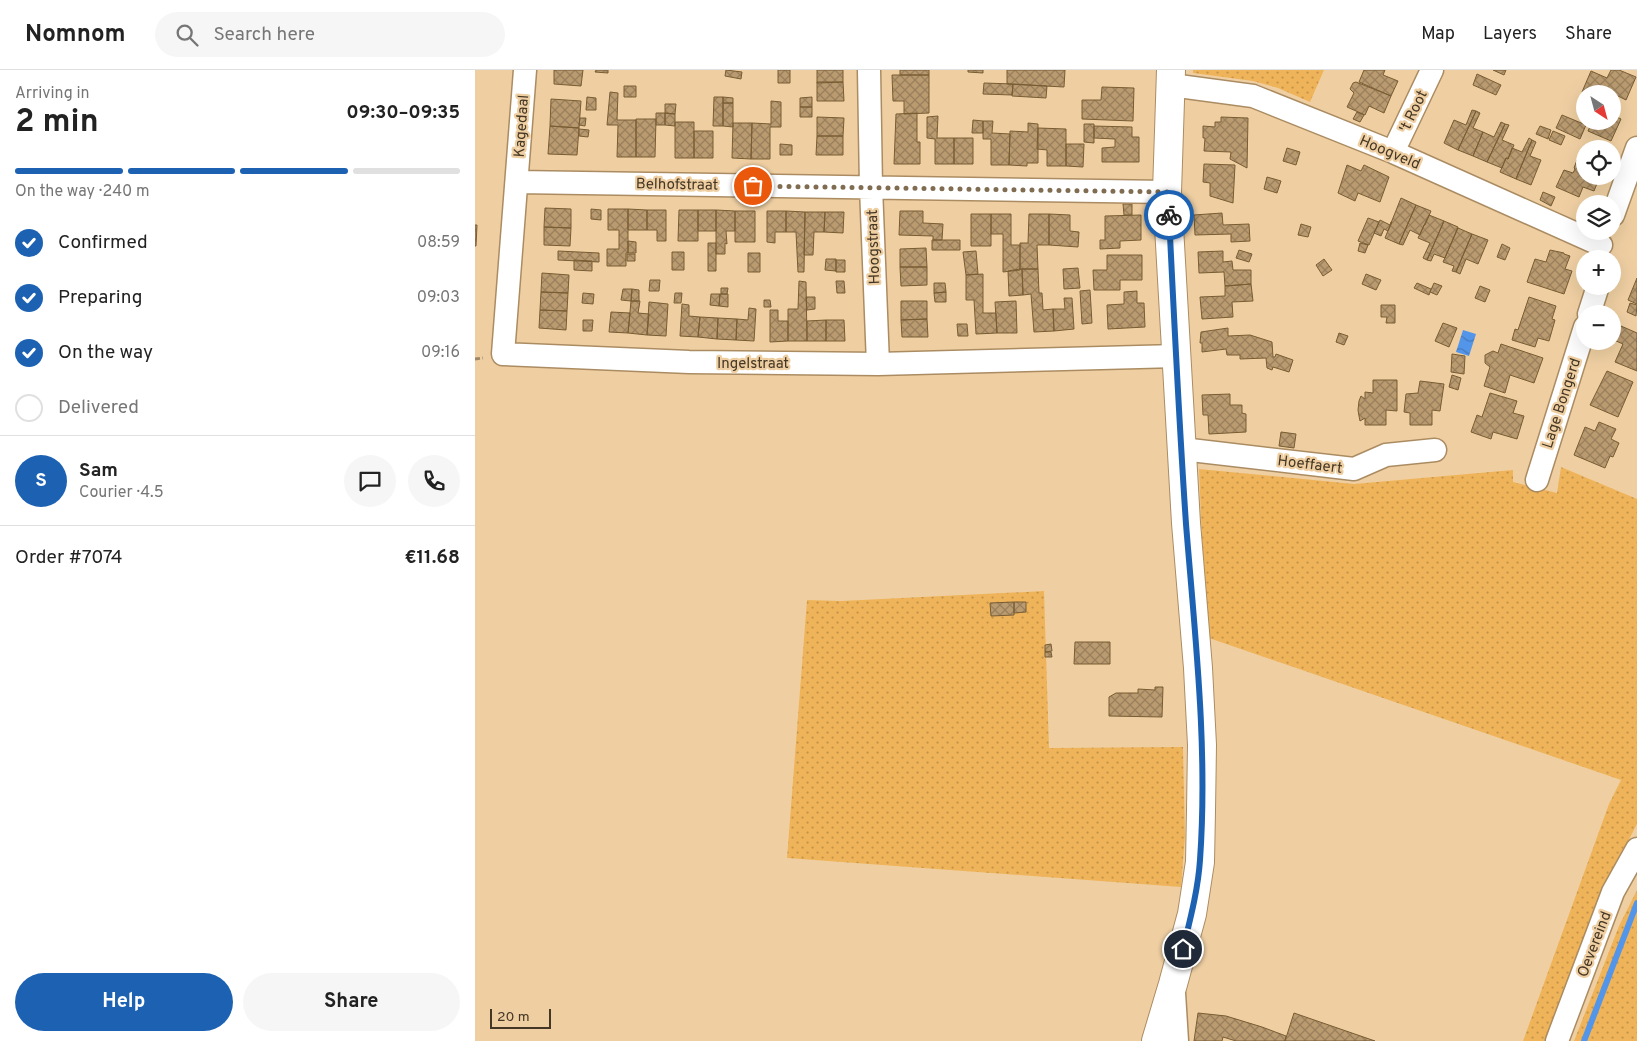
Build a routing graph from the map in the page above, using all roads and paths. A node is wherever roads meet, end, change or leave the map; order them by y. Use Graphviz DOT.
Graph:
graph roads {
  1 [pos="525,70"];
  2 [pos="869,70"];
  3 [pos="1432,70"];
  4 [pos="1171,78"];
  5 [pos="1637,148"];
  6 [pos="1393,152"];
  7 [pos="517,182"];
  8 [pos="871,187"];
  9 [pos="1167,192"];
  10 [pos="1620,195"];
  11 [pos="1603,245"];
  12 [pos="1578,350"];
  13 [pos="1177,356"];
  14 [pos="878,364"];
  15 [pos="1182,449"];
  16 [pos="1435,450"];
  17 [pos="1537,480"];
  18 [pos="1637,849"];
  19 [pos="1173,984"];
  20 [pos="1155,1041"];
  21 [pos="1177,1041"];
  22 [pos="1557,1041"];
  1 -- 7 [label="street, Kagedaal"];
  2 -- 8 [label="street, Hoogstraat"];
  3 -- 6 [label="street, 't Root"];
  4 -- 6 [label="street, Hoogveld"];
  4 -- 9 [label="street"];
  5 -- 10 [label="street"];
  6 -- 11 [label="street, Hoogveld"];
  7 -- 8 [label="street, Belhofstraat"];
  7 -- 14 [label="street, Ingelstraat"];
  8 -- 9 [label="street, Belhofstraat"];
  8 -- 14 [label="street, Hoogstraat"];
  9 -- 13 [label="street"];
  12 -- 17 [label="street, Lage Bongerd"];
  13 -- 14 [label="street, Ingelstraat"];
  13 -- 15 [label="street"];
  15 -- 16 [label="street, Hoeffaert"];
  15 -- 19 [label="street"];
  18 -- 22 [label="street, Oevereind"];
  19 -- 20 [label="street"];
  19 -- 21 [label="street"];
}
